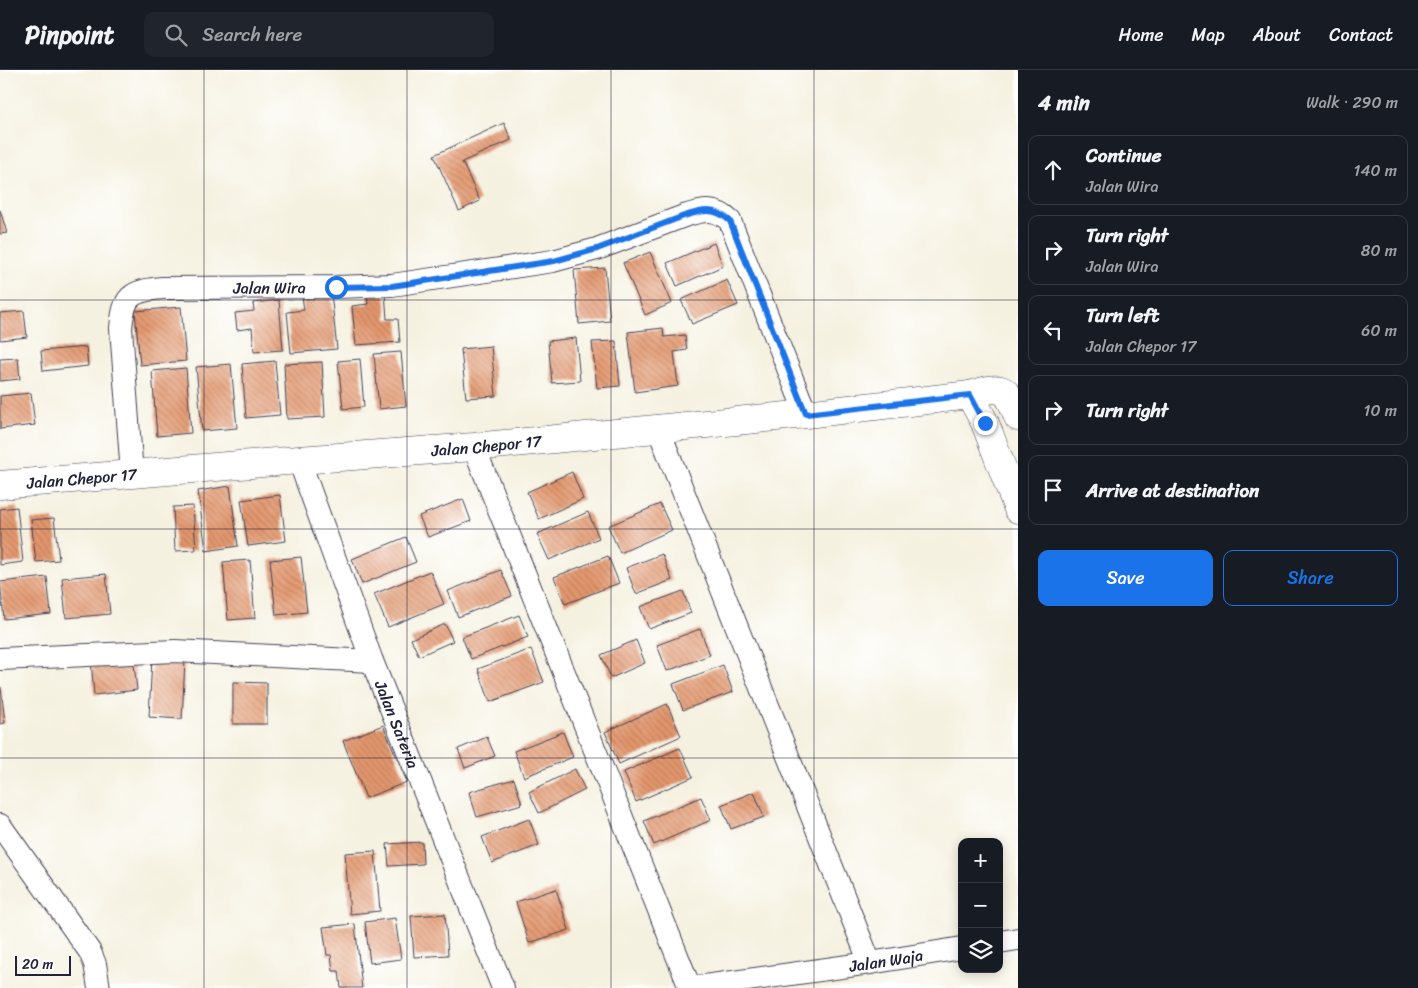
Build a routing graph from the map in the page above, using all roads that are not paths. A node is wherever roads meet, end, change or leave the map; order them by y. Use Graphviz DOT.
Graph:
graph roads {
  1 [pos="970,395"];
  2 [pos="1017,413"];
  3 [pos="806,414"];
  4 [pos="658,428"];
  5 [pos="474,447"];
  6 [pos="299,460"];
  7 [pos="132,474"];
  8 [pos="0,485"];
  9 [pos="1018,509"];
  10 [pos="0,659"];
  11 [pos="372,661"];
  12 [pos="0,825"];
  13 [pos="1018,939"];
  14 [pos="1003,941"];
  15 [pos="958,949"];
  16 [pos="870,963"];
  17 [pos="99,988"];
  18 [pos="503,988"];
  19 [pos="690,988"];
  1 -- 2 [label="street, Jalan Chepor 17"];
  1 -- 3 [label="street, Jalan Chepor 17"];
  1 -- 9 [label="street"];
  3 -- 4 [label="street, Jalan Chepor 17"];
  3 -- 7 [label="street, Jalan Wira"];
  4 -- 5 [label="street, Jalan Chepor 17"];
  4 -- 16 [label="street"];
  5 -- 6 [label="street, Jalan Chepor 17"];
  5 -- 19 [label="street"];
  6 -- 7 [label="street, Jalan Chepor 17"];
  6 -- 11 [label="street, Jalan Sateria"];
  7 -- 8 [label="street, Jalan Chepor 17"];
  10 -- 11 [label="street"];
  11 -- 18 [label="street, Jalan Sateria"];
  12 -- 17 [label="street"];
  13 -- 14 [label="street"];
  15 -- 16 [label="street, Jalan Waja"];
  16 -- 19 [label="street, Jalan Waja"];
}
